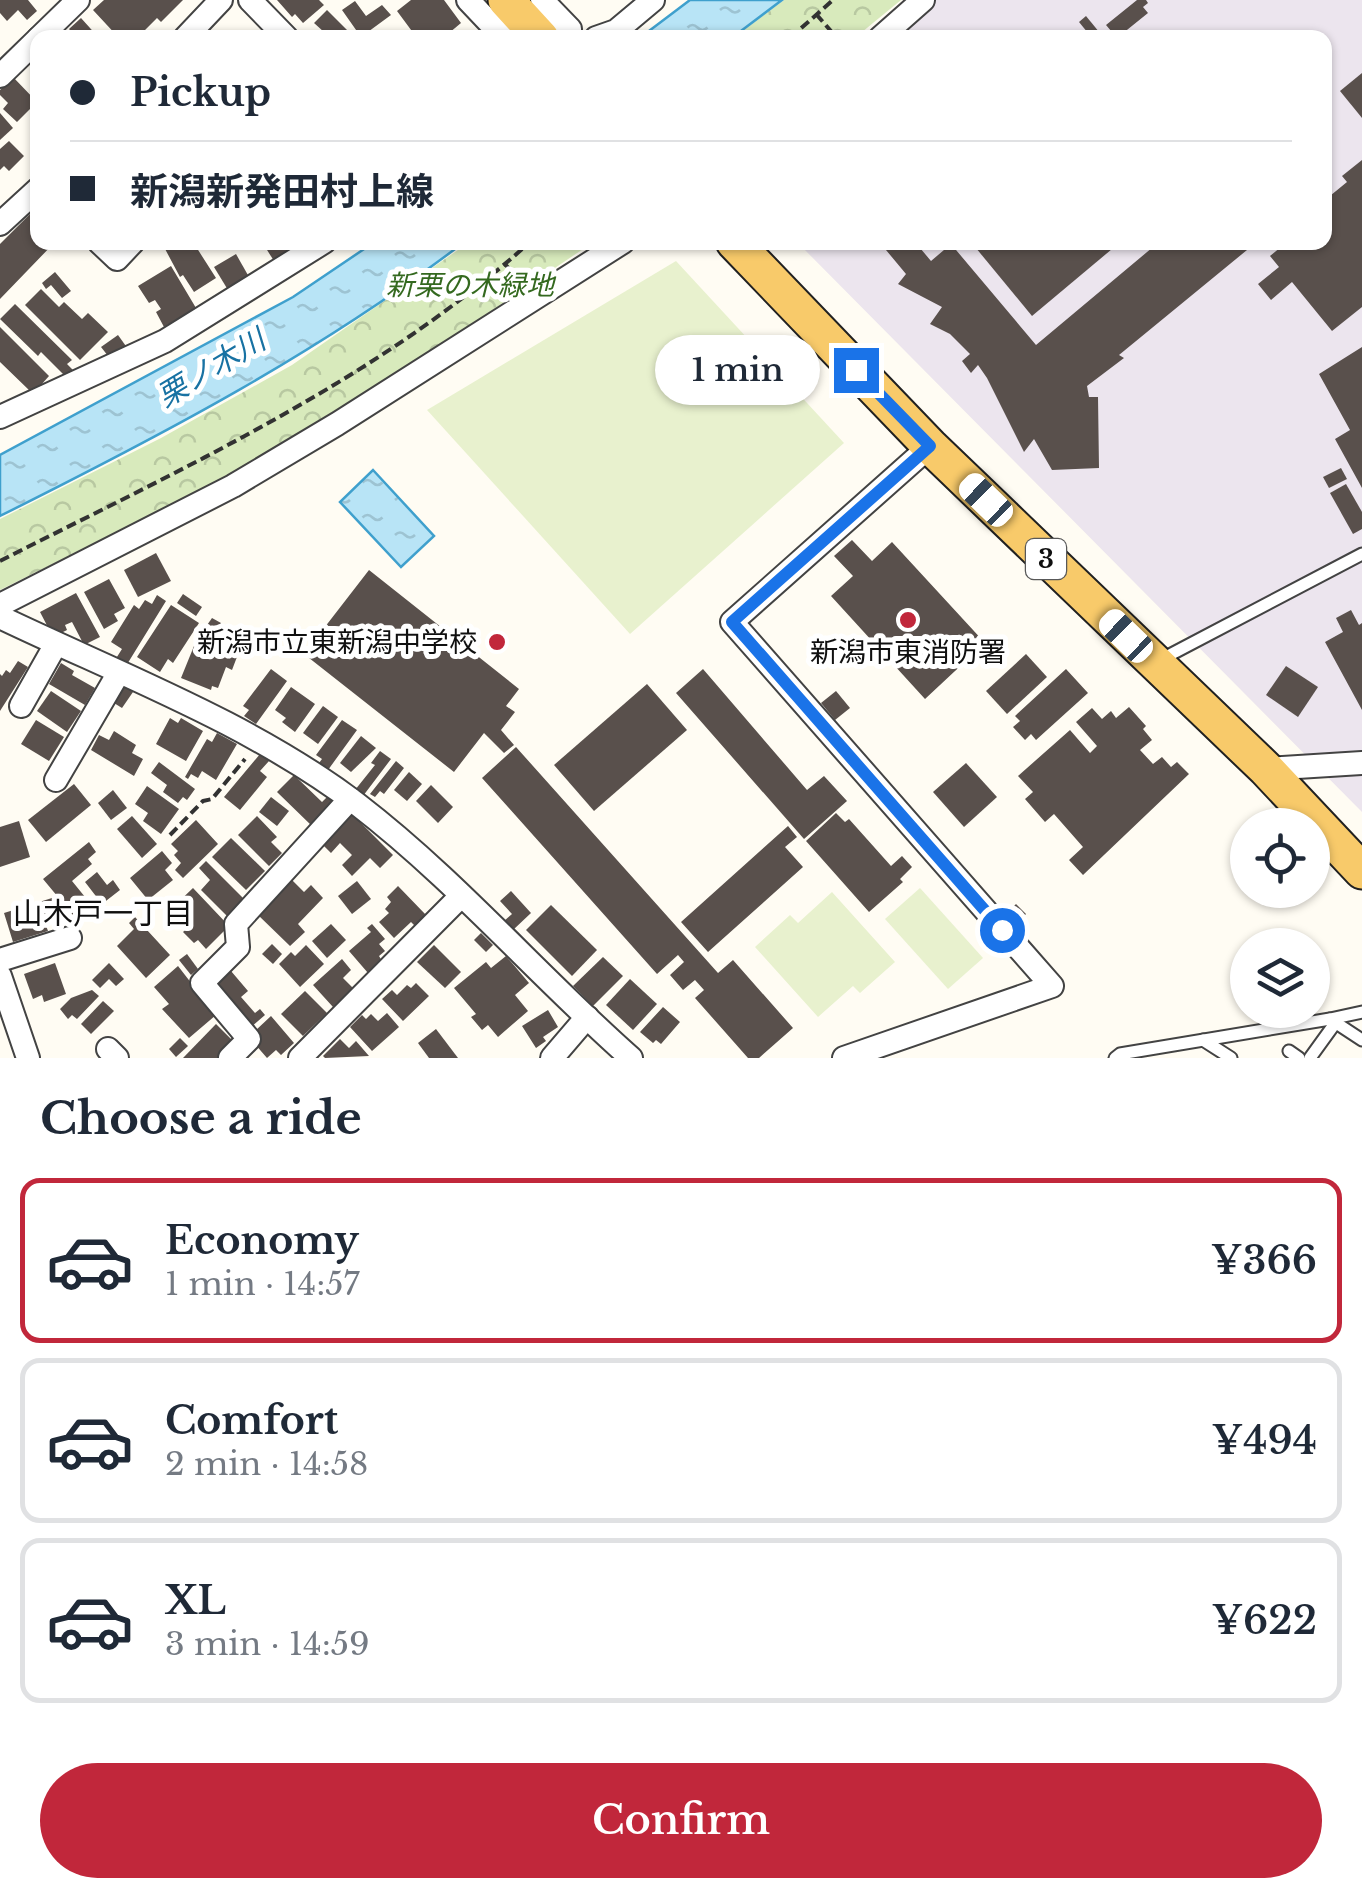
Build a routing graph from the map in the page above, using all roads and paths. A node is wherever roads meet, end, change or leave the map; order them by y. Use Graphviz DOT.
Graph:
graph roads {
  1 [pos="78,0"];
  2 [pos="221,0"];
  3 [pos="250,0"];
  4 [pos="468,0"];
  5 [pos="506,0"];
  6 [pos="542,0"];
  7 [pos="653,0"];
  8 [pos="833,0"];
  9 [pos="923,0"];
  10 [pos="816,14"];
  11 [pos="46,30"];
  12 [pos="192,30"];
  13 [pos="278,30"];
  14 [pos="496,30"];
  15 [pos="534,30"];
  16 [pos="570,30"];
  17 [pos="617,30"];
  18 [pos="799,30"];
  19 [pos="830,30"];
  20 [pos="889,30"];
  21 [pos="30,46"];
  22 [pos="0,76"];
  23 [pos="30,196"];
  24 [pos="0,224"];
  25 [pos="107,250"];
  26 [pos="126,250"];
  27 [pos="311,250"];
  28 [pos="521,250"];
  29 [pos="610,250"];
  30 [pos="742,250"];
  31 [pos="0,417"];
  32 [pos="930,446"];
  33 [pos="1362,554"];
  34 [pos="0,561"];
  35 [pos="0,604"];
  36 [pos="0,617"];
  37 [pos="56,644"];
  38 [pos="1153,664"];
  39 [pos="118,674"];
  40 [pos="21,706"];
  41 [pos="259,739"];
  42 [pos="1362,763"];
  43 [pos="1266,770"];
  44 [pos="56,780"];
  45 [pos="350,800"];
  46 [pos="170,835"];
  47 [pos="1362,870"];
  48 [pos="461,896"];
  49 [pos="70,938"];
  50 [pos="0,960"];
  51 [pos="0,976"];
  52 [pos="1362,1012"];
  53 [pos="586,1017"];
  54 [pos="1333,1020"];
  55 [pos="1203,1040"];
  56 [pos="1362,1040"];
  57 [pos="1225,1056"];
  58 [pos="24,1057"];
  59 [pos="230,1058"];
  60 [pos="300,1058"];
  61 [pos="552,1058"];
  62 [pos="631,1058"];
  63 [pos="844,1058"];
  64 [pos="1116,1058"];
  65 [pos="1310,1058"];
  1 -- 11 [label="street"];
  2 -- 12 [label="street"];
  3 -- 13 [label="street"];
  4 -- 14 [label="street"];
  5 -- 15 [label="main road"];
  6 -- 16 [label="street"];
  7 -- 17 [label="street"];
  8 -- 10 [label="path"];
  9 -- 20 [label="street"];
  10 -- 18 [label="path"];
  10 -- 19 [label="path"];
  21 -- 22 [label="street"];
  23 -- 24 [label="street"];
  25 -- 26 [label="street"];
  27 -- 31 [label="street"];
  28 -- 34 [label="path"];
  29 -- 35 [label="street"];
  30 -- 32 [label="main road, 3"];
  32 -- 38 [label="main road, 3"];
  32 -- 63 [label="street"];
  33 -- 38 [label="lane"];
  36 -- 37 [label="street"];
  37 -- 39 [label="street"];
  37 -- 40 [label="street"];
  38 -- 43 [label="main road, 3"];
  39 -- 41 [label="street"];
  39 -- 44 [label="street"];
  41 -- 45 [label="street"];
  41 -- 46 [label="path"];
  42 -- 43 [label="street"];
  43 -- 47 [label="main road, 3"];
  45 -- 48 [label="street"];
  45 -- 59 [label="street"];
  48 -- 53 [label="street"];
  48 -- 60 [label="street"];
  49 -- 50 [label="street"];
  51 -- 58 [label="street"];
  52 -- 54 [label="lane"];
  53 -- 61 [label="street"];
  53 -- 62 [label="street"];
  54 -- 55 [label="lane"];
  54 -- 56 [label="lane"];
  54 -- 65 [label="lane"];
  55 -- 57 [label="lane"];
  55 -- 64 [label="lane"];
}
